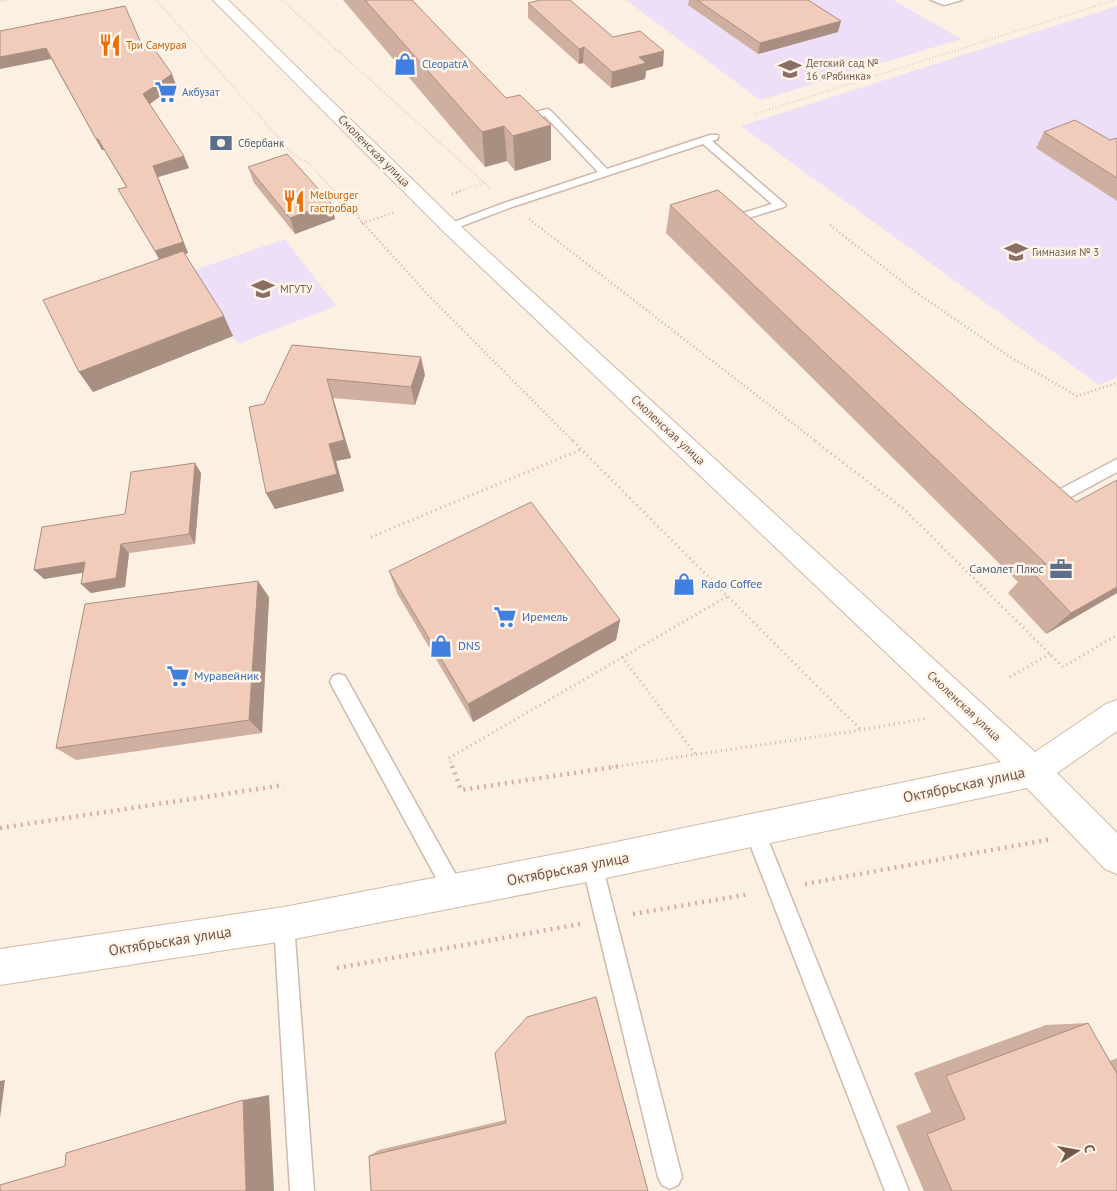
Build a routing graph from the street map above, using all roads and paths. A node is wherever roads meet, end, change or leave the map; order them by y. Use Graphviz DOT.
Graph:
graph roads {
  1 [pos="9,0"];
  2 [pos="156,0"];
  3 [pos="220,0"];
  4 [pos="282,0"];
  5 [pos="935,0"];
  6 [pos="958,0"];
  7 [pos="1114,0"];
  8 [pos="0,2"];
  9 [pos="755,114"];
  10 [pos="509,123"];
  11 [pos="605,173"];
  12 [pos="484,183"];
  13 [pos="491,190"];
  14 [pos="449,195"];
  15 [pos="396,212"];
  16 [pos="527,217"];
  17 [pos="362,224"];
  18 [pos="830,225"];
  19 [pos="450,227"];
  20 [pos="748,232"];
  21 [pos="1117,383"];
  22 [pos="582,449"];
  23 [pos="1117,465"];
  24 [pos="1034,489"];
  25 [pos="371,537"];
  26 [pos="728,596"];
  27 [pos="1117,635"];
  28 [pos="1050,654"];
  29 [pos="622,657"];
  30 [pos="1010,677"];
  31 [pos="339,682"];
  32 [pos="1117,714"];
  33 [pos="934,717"];
  34 [pos="861,730"];
  35 [pos="696,755"];
  36 [pos="1033,771"];
  37 [pos="284,785"];
  38 [pos="0,828"];
  39 [pos="754,829"];
  40 [pos="1055,838"];
  41 [pos="1117,857"];
  42 [pos="592,864"];
  43 [pos="778,889"];
  44 [pos="454,891"];
  45 [pos="606,919"];
  46 [pos="284,924"];
  47 [pos="0,967"];
  48 [pos="337,968"];
  49 [pos="670,1177"];
  50 [pos="302,1191"];
  51 [pos="897,1191"];
  1 -- 8 [label="path"];
  2 -- 17 [label="path"];
  3 -- 19 [label="main road, Смоленская улица"];
  4 -- 12 [label="path"];
  5 -- 6 [label="lane"];
  7 -- 9 [label="path"];
  10 -- 11 [label="lane"];
  11 -- 19 [label="lane"];
  11 -- 20 [label="lane"];
  12 -- 13 [label="path"];
  12 -- 14 [label="path"];
  15 -- 17 [label="path"];
  16 -- 28 [label="path"];
  17 -- 22 [label="path"];
  18 -- 21 [label="path"];
  19 -- 36 [label="main road, Смоленская улица"];
  22 -- 25 [label="path"];
  22 -- 26 [label="path"];
  23 -- 24 [label="lane"];
  26 -- 29 [label="path"];
  26 -- 34 [label="path"];
  27 -- 28 [label="path"];
  28 -- 30 [label="path"];
  29 -- 35 [label="path"];
  29 -- 35 [label="path"];
  31 -- 44 [label="lane"];
  32 -- 36 [label="main road, Октябрьская улица"];
  33 -- 34 [label="path"];
  34 -- 35 [label="path"];
  36 -- 39 [label="main road, Октябрьская улица"];
  36 -- 41 [label="main road, Смоленская улица"];
  37 -- 38 [label="path"];
  39 -- 42 [label="main road, Октябрьская улица"];
  39 -- 43 [label="lane"];
  40 -- 43 [label="path"];
  42 -- 44 [label="main road, Октябрьская улица"];
  42 -- 45 [label="lane"];
  43 -- 45 [label="path"];
  43 -- 51 [label="lane"];
  44 -- 46 [label="main road, Октябрьская улица"];
  45 -- 48 [label="path"];
  45 -- 49 [label="lane"];
  46 -- 47 [label="main road, Октябрьская улица"];
  46 -- 50 [label="lane"];
}
